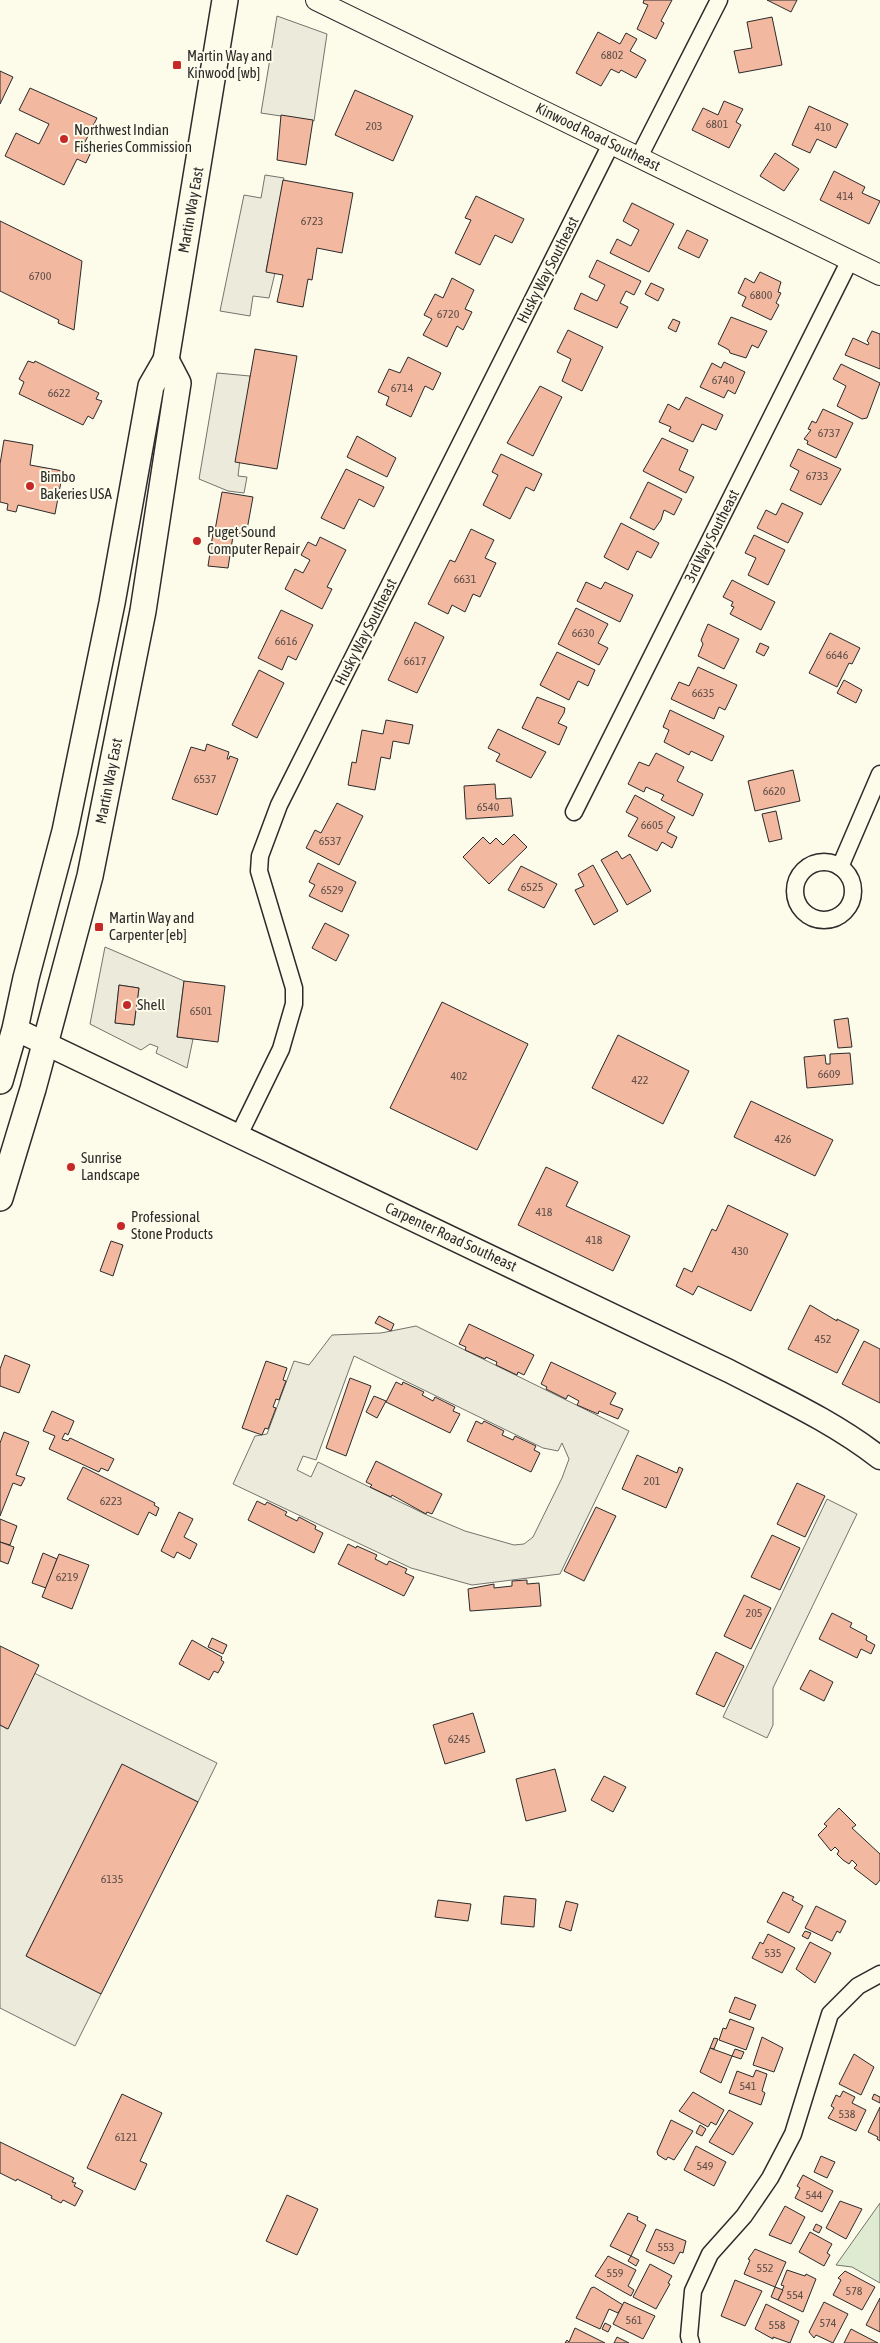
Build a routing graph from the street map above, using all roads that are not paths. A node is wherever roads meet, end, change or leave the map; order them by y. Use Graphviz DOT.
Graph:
graph roads {
  1 [pos="225,0"];
  2 [pos="316,0"];
  3 [pos="719,0"];
  4 [pos="611,144"];
  5 [pos="639,157"];
  6 [pos="850,260"];
  7 [pos="880,275"];
  8 [pos="166,360"];
  9 [pos="880,774"];
  10 [pos="574,812"];
  11 [pos="840,867"];
  12 [pos="8,1025"];
  13 [pos="45,1045"];
  14 [pos="0,1081"];
  15 [pos="238,1137"];
  16 [pos="0,1198"];
  17 [pos="880,1458"];
  18 [pos="880,1974"];
  19 [pos="691,2343"];
  1 -- 8 [label="main road, Martin Way East"];
  2 -- 4 [label="street, Kinwood Road Southeast"];
  3 -- 5 [label="street"];
  4 -- 5 [label="street, Kinwood Road Southeast"];
  4 -- 15 [label="street, Husky Way Southeast"];
  5 -- 6 [label="street, Kinwood Road Southeast"];
  6 -- 7 [label="street, Kinwood Road Southeast"];
  6 -- 10 [label="street, 3rd Way Southeast"];
  8 -- 12 [label="main road, Martin Way East"];
  8 -- 13 [label="main road, Martin Way East"];
  9 -- 11 [label="street"];
  12 -- 13 [label="main road, Carpenter Road Southeast"];
  12 -- 14 [label="main road, Martin Way East"];
  13 -- 15 [label="main road, Carpenter Road Southeast"];
  13 -- 16 [label="main road, Martin Way East"];
  15 -- 17 [label="main road, Carpenter Road Southeast"];
  18 -- 19 [label="street"];
}
